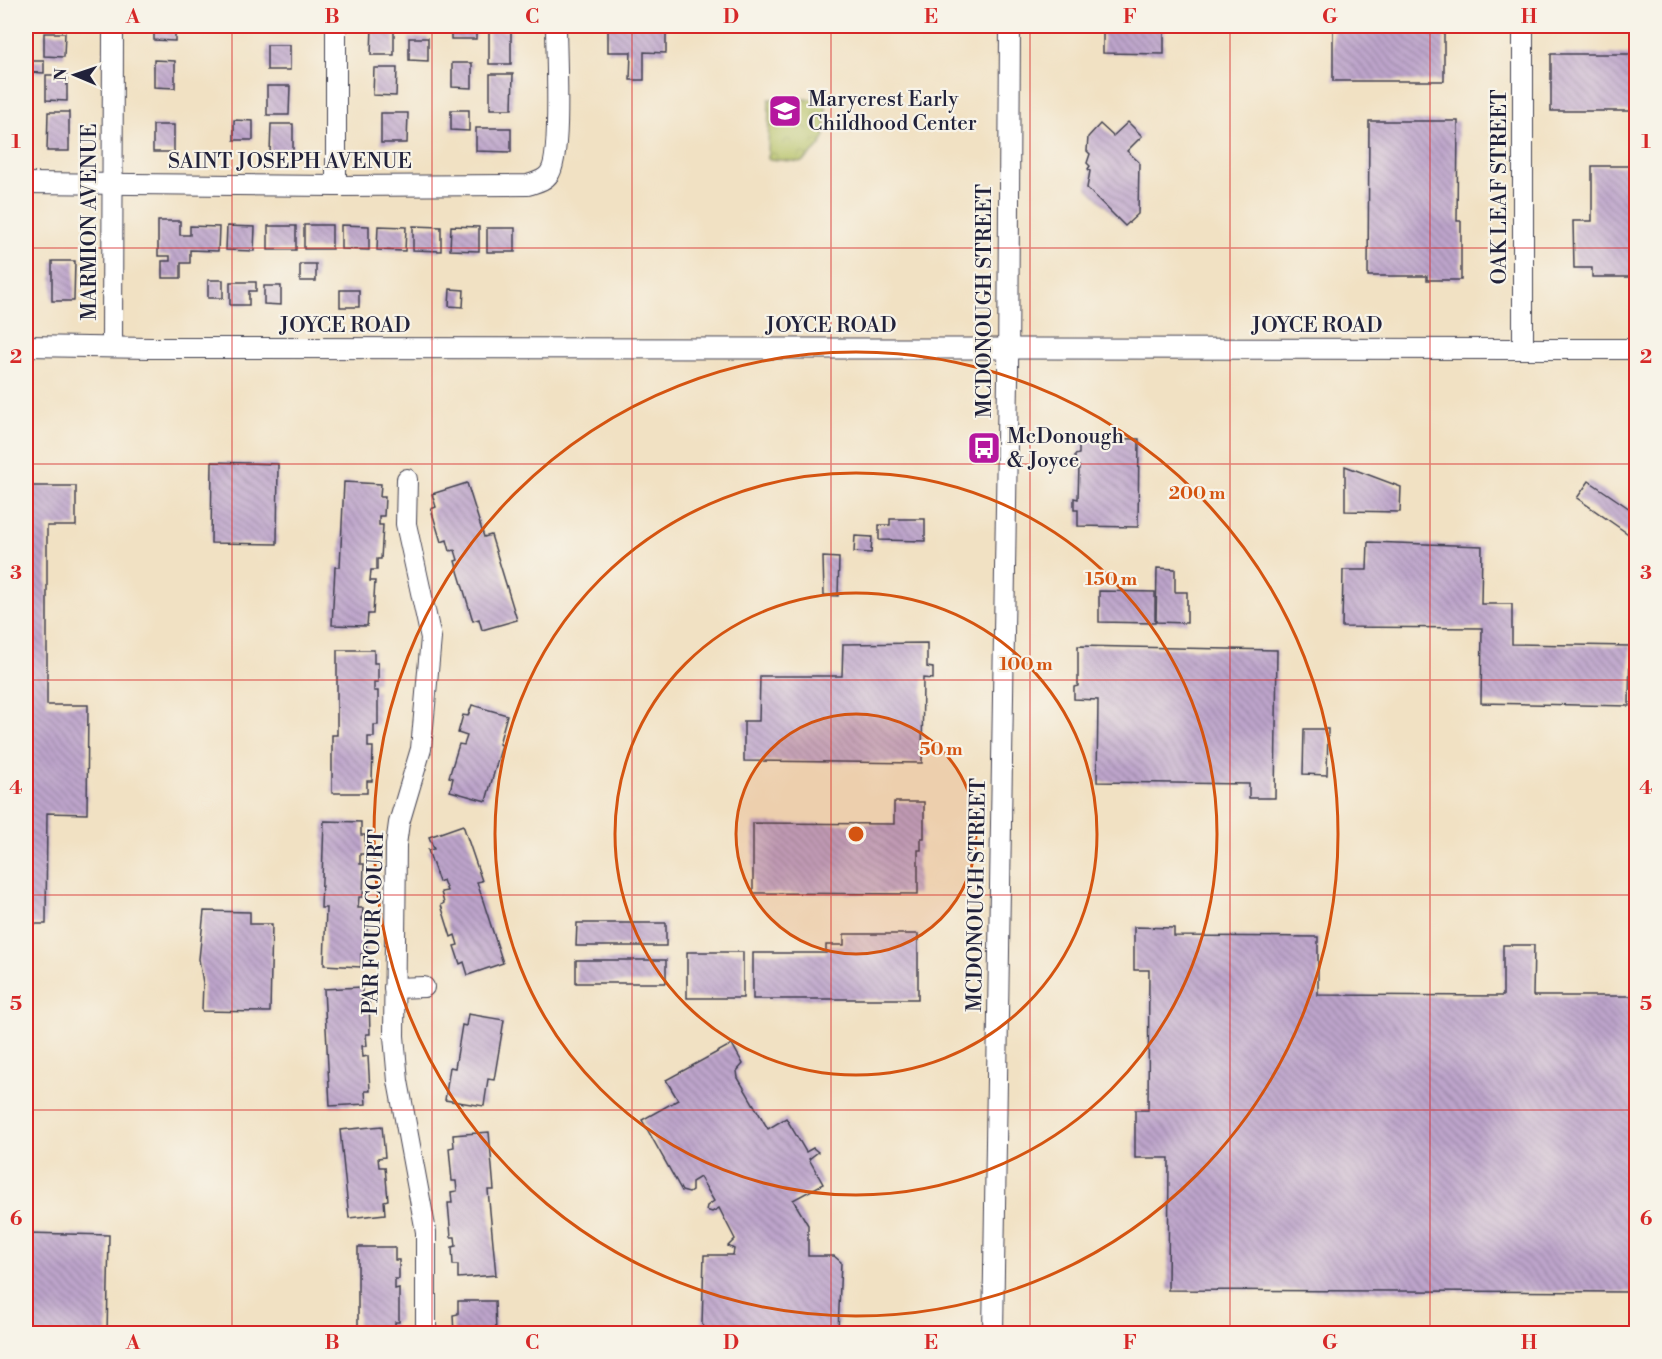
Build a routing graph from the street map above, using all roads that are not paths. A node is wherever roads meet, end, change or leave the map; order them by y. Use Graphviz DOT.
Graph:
graph roads {
  1 [pos="113,26"];
  2 [pos="336,26"];
  3 [pos="556,26"];
  4 [pos="1010,26"];
  5 [pos="1523,26"];
  6 [pos="26,183"];
  7 [pos="113,184"];
  8 [pos="336,186"];
  9 [pos="26,346"];
  10 [pos="112,347"];
  11 [pos="1523,349"];
  12 [pos="1636,349"];
  13 [pos="1008,350"];
  14 [pos="407,479"];
  15 [pos="424,987"];
  16 [pos="394,988"];
  17 [pos="426,1334"];
  18 [pos="993,1334"];
  1 -- 7 [label="street, MARMION AVENUE"];
  2 -- 8 [label="street"];
  3 -- 8 [label="street, SAINT JOSEPH AVENUE"];
  4 -- 13 [label="street, MCDONOUGH STREET"];
  5 -- 11 [label="street, OAK LEAF STREET"];
  6 -- 7 [label="street, SAINT JOSEPH AVENUE"];
  7 -- 8 [label="street, SAINT JOSEPH AVENUE"];
  7 -- 10 [label="street, MARMION AVENUE"];
  9 -- 10 [label="street, JOYCE ROAD"];
  10 -- 13 [label="street, JOYCE ROAD"];
  11 -- 12 [label="street, JOYCE ROAD"];
  11 -- 13 [label="street, JOYCE ROAD"];
  13 -- 18 [label="street, MCDONOUGH STREET"];
  14 -- 16 [label="street, PAR FOUR COURT"];
  15 -- 16 [label="street"];
  16 -- 17 [label="street, PAR FOUR COURT"];
}
